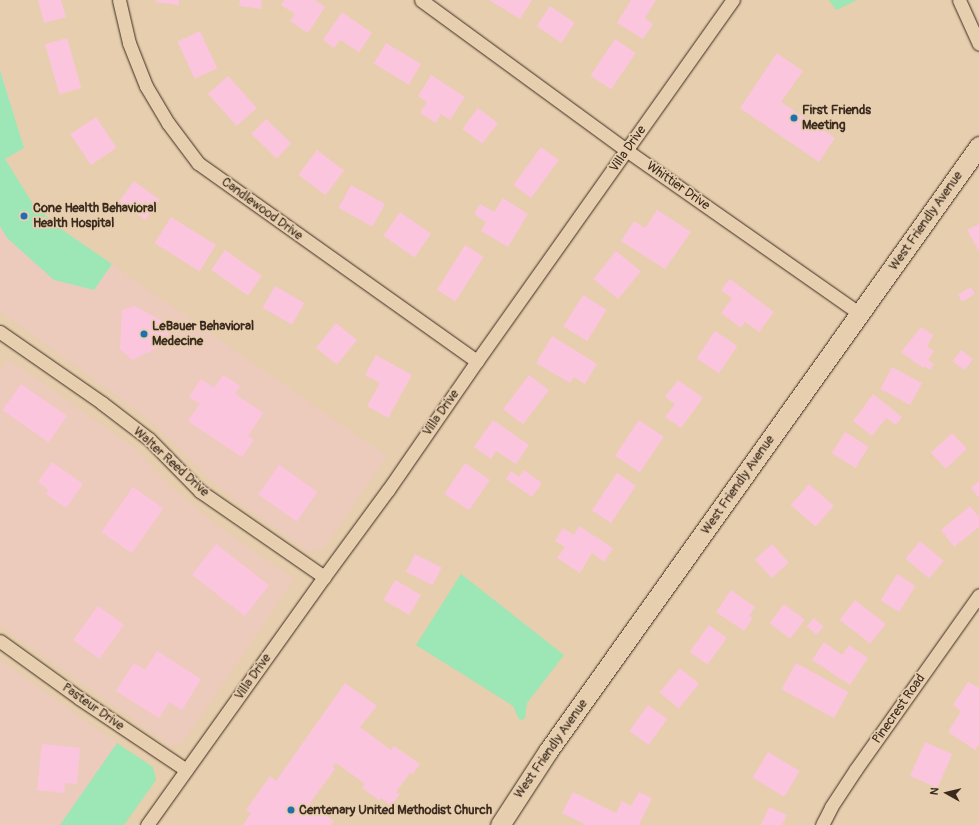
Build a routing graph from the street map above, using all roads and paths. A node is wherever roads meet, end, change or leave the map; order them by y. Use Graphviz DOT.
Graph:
graph roads {
  1 [pos="119,0"];
  2 [pos="733,0"];
  3 [pos="959,0"];
  4 [pos="428,2"];
  5 [pos="979,44"];
  6 [pos="979,146"];
  7 [pos="626,150"];
  8 [pos="860,314"];
  9 [pos="1,337"];
  10 [pos="477,361"];
  11 [pos="324,577"];
  12 [pos="979,595"];
  13 [pos="0,641"];
  14 [pos="186,770"];
  15 [pos="147,825"];
  16 [pos="500,825"];
  17 [pos="822,825"];
  1 -- 10 [label="street, Candlewood Drive"];
  2 -- 7 [label="street, Villa Drive"];
  3 -- 5 [label="street"];
  4 -- 7 [label="street, Whittier Drive"];
  6 -- 8 [label="main road, West Friendly Avenue"];
  7 -- 8 [label="street, Whittier Drive"];
  7 -- 10 [label="street, Villa Drive"];
  8 -- 16 [label="main road, West Friendly Avenue"];
  9 -- 11 [label="street, Walter Reed Drive"];
  10 -- 11 [label="street, Villa Drive"];
  11 -- 14 [label="street, Villa Drive"];
  12 -- 17 [label="street, Pinecrest Road"];
  13 -- 14 [label="street, Pasteur Drive"];
  14 -- 15 [label="street, Villa Drive"];
}
